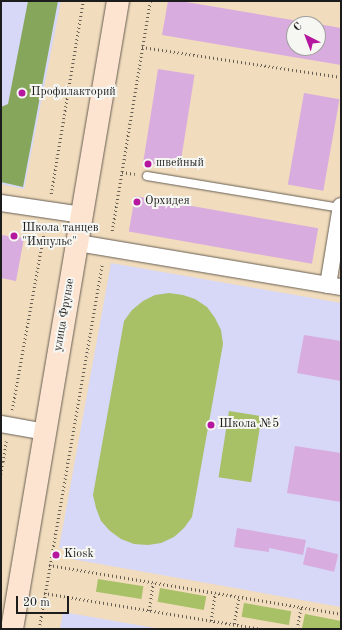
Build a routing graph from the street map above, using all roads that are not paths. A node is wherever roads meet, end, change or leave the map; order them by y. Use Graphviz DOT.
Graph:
graph roads {
  1 [pos="118,1"];
  2 [pos="147,176"];
  3 [pos="1,203"];
  4 [pos="341,207"];
  5 [pos="82,215"];
  6 [pos="78,243"];
  7 [pos="335,286"];
  8 [pos="5,425"];
  9 [pos="46,432"];
  10 [pos="12,629"];
  1 -- 5 [label="main road, улица Фрунзе"];
  2 -- 4 [label="lane"];
  3 -- 5 [label="street"];
  4 -- 7 [label="street"];
  5 -- 6 [label="main road, улица Фрунзе"];
  6 -- 7 [label="street"];
  6 -- 9 [label="main road, улица Фрунзе"];
  8 -- 9 [label="street"];
  9 -- 10 [label="main road, улица Фрунзе"];
}
